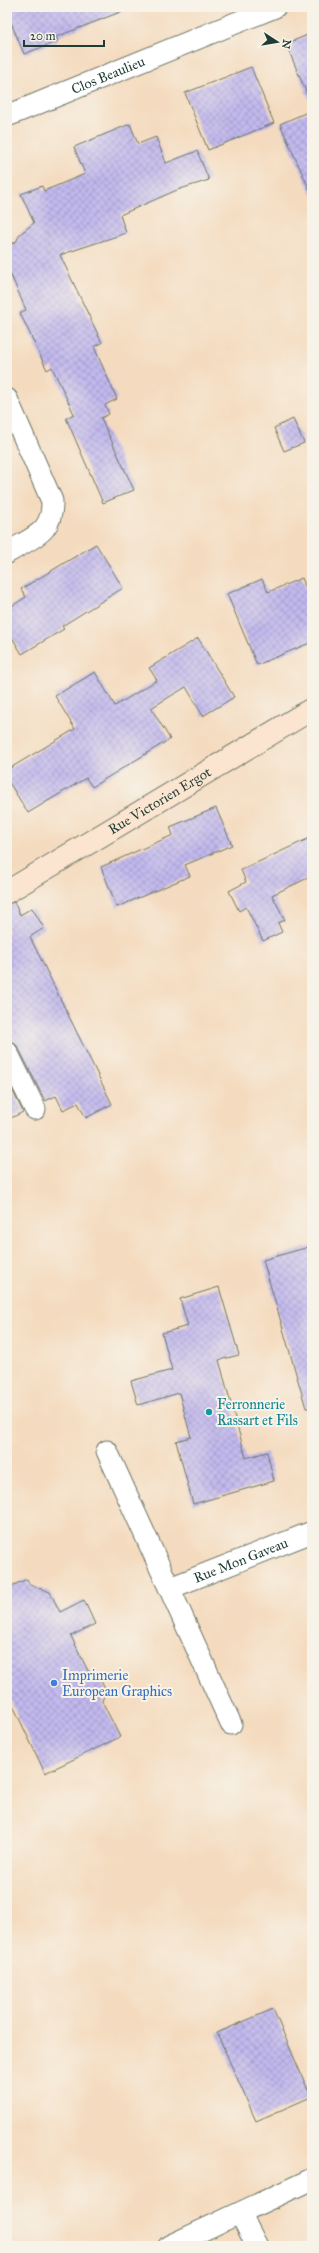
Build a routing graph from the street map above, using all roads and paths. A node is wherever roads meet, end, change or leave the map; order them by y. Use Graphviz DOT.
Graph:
graph roads {
  1 [pos="275,7"];
  2 [pos="7,116"];
  3 [pos="7,399"];
  4 [pos="7,553"];
  5 [pos="312,709"];
  6 [pos="7,892"];
  7 [pos="7,1052"];
  8 [pos="35,1109"];
  9 [pos="107,1451"];
  10 [pos="312,1532"];
  11 [pos="170,1588"];
  12 [pos="231,1724"];
  13 [pos="312,2179"];
  14 [pos="240,2213"];
  15 [pos="169,2246"];
  16 [pos="257,2246"];
  1 -- 2 [label="street, Clos Beaulieu"];
  3 -- 4 [label="street"];
  5 -- 6 [label="street, Rue Victorien Ergot"];
  7 -- 8 [label="street"];
  9 -- 11 [label="street"];
  10 -- 11 [label="street, Rue Mon Gaveau"];
  11 -- 12 [label="street"];
  13 -- 14 [label="street"];
  14 -- 15 [label="street"];
  14 -- 16 [label="street"];
}
